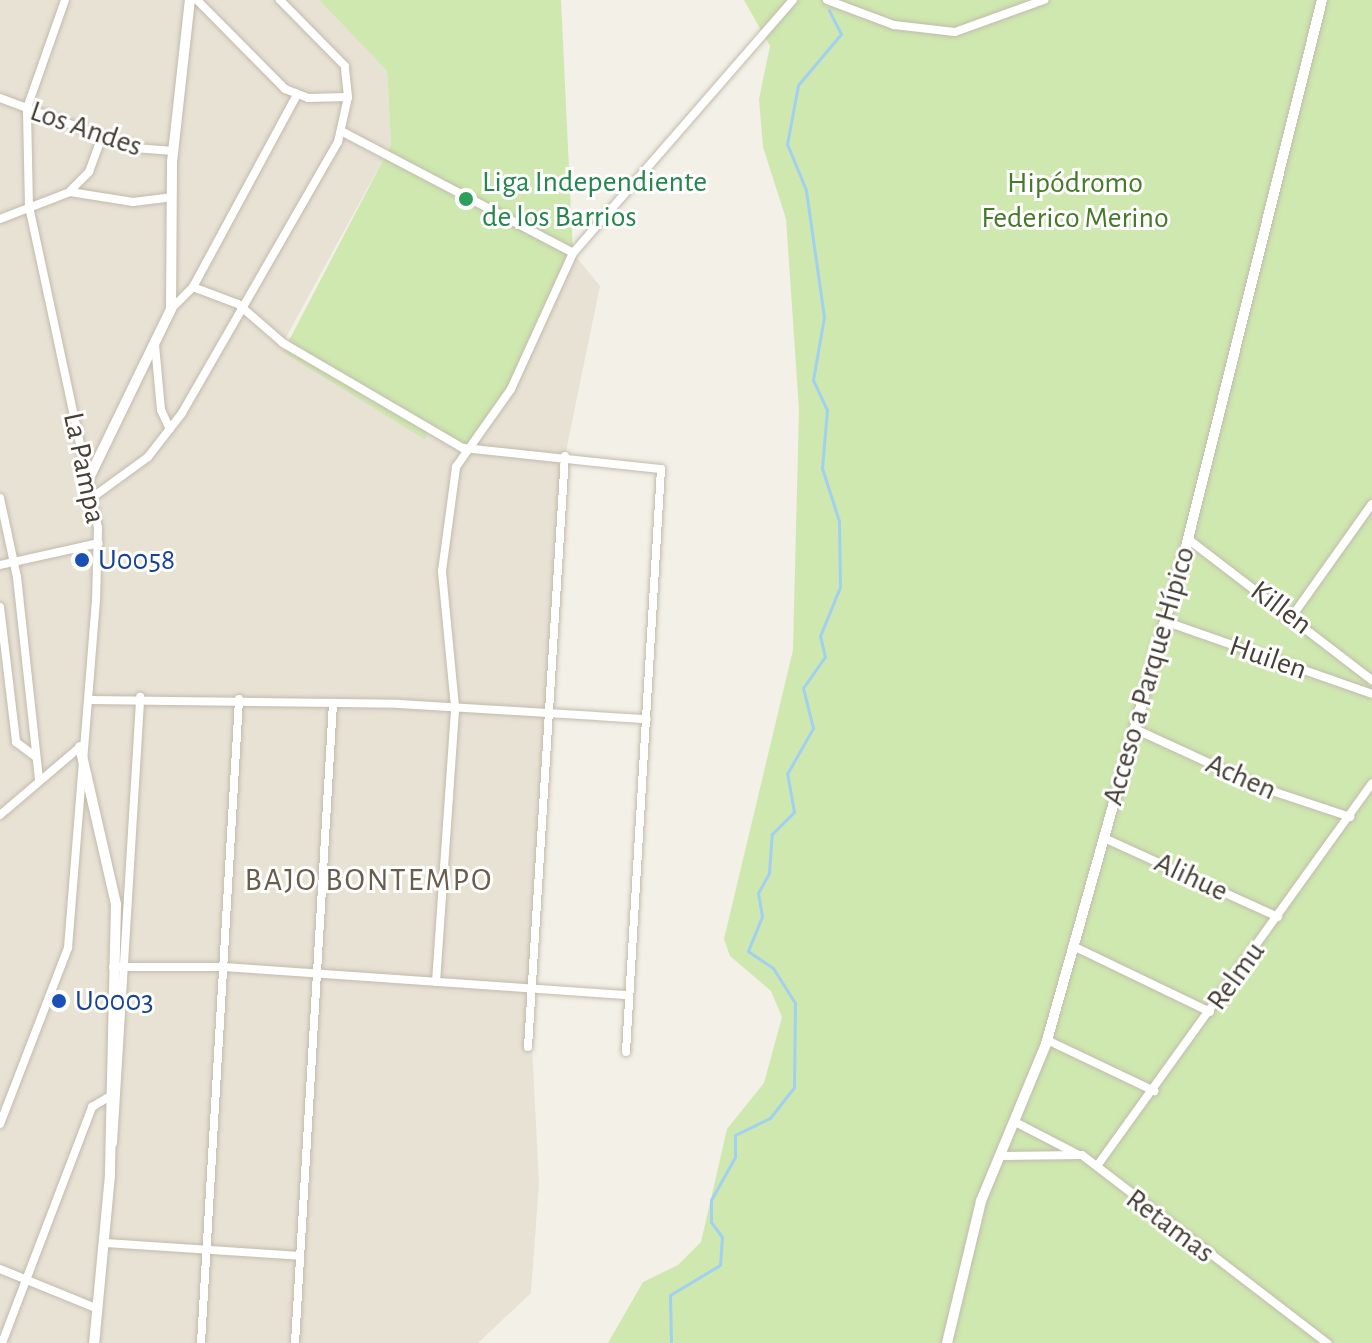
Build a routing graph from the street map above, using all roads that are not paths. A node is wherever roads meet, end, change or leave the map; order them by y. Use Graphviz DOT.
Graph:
graph roads {
  1 [pos="65,0"];
  2 [pos="190,0"];
  3 [pos="197,0"];
  4 [pos="280,0"];
  5 [pos="793,0"];
  6 [pos="827,0"];
  7 [pos="1044,0"];
  8 [pos="1322,0"];
  9 [pos="297,95"];
  10 [pos="348,97"];
  11 [pos="0,98"];
  12 [pos="27,108"];
  13 [pos="341,131"];
  14 [pos="102,136"];
  15 [pos="174,151"];
  16 [pos="70,192"];
  17 [pos="172,197"];
  18 [pos="29,207"];
  19 [pos="0,219"];
  20 [pos="573,253"];
  21 [pos="193,287"];
  22 [pos="238,304"];
  23 [pos="171,309"];
  24 [pos="155,345"];
  25 [pos="170,429"];
  26 [pos="463,448"];
  27 [pos="565,456"];
  28 [pos="89,478"];
  29 [pos="93,497"];
  30 [pos="0,498"];
  31 [pos="1372,504"];
  32 [pos="1188,539"];
  33 [pos="99,543"];
  34 [pos="14,561"];
  35 [pos="0,565"];
  36 [pos="0,607"];
  37 [pos="1293,615"];
  38 [pos="1164,621"];
  39 [pos="1372,680"];
  40 [pos="1372,694"];
  41 [pos="140,697"];
  42 [pos="239,699"];
  43 [pos="90,700"];
  44 [pos="333,703"];
  45 [pos="455,707"];
  46 [pos="550,712"];
  47 [pos="647,719"];
  48 [pos="1135,729"];
  49 [pos="80,747"];
  50 [pos="36,757"];
  51 [pos="39,781"];
  52 [pos="1372,784"];
  53 [pos="0,815"];
  54 [pos="1350,817"];
  55 [pos="1104,838"];
  56 [pos="1278,917"];
  57 [pos="1073,946"];
  58 [pos="126,965"];
  59 [pos="113,967"];
  60 [pos="224,967"];
  61 [pos="322,973"];
  62 [pos="436,982"];
  63 [pos="529,987"];
  64 [pos="629,995"];
  65 [pos="1210,1012"];
  66 [pos="1047,1040"];
  67 [pos="528,1047"];
  68 [pos="626,1052"];
  69 [pos="1154,1091"];
  70 [pos="110,1096"];
  71 [pos="1017,1123"];
  72 [pos="0,1124"];
  73 [pos="110,1154"];
  74 [pos="1078,1154"];
  75 [pos="1001,1156"];
  76 [pos="1097,1166"];
  77 [pos="106,1243"];
  78 [pos="206,1249"];
  79 [pos="300,1256"];
  80 [pos="0,1269"];
  81 [pos="28,1280"];
  82 [pos="98,1309"];
  83 [pos="2,1343"];
  84 [pos="94,1343"];
  85 [pos="201,1343"];
  86 [pos="295,1343"];
  87 [pos="947,1343"];
  88 [pos="1327,1343"];
  1 -- 12 [label="street, La Pampa"];
  2 -- 15 [label="street"];
  3 -- 9 [label="street"];
  4 -- 10 [label="street"];
  5 -- 20 [label="street"];
  6 -- 7 [label="street"];
  8 -- 32 [label="street, Acceso a Parque Hípico"];
  9 -- 10 [label="street"];
  9 -- 21 [label="street"];
  10 -- 13 [label="street"];
  11 -- 12 [label="street, Los Andes"];
  12 -- 14 [label="street, Los Andes"];
  12 -- 18 [label="street, La Pampa"];
  13 -- 20 [label="street"];
  13 -- 22 [label="street"];
  14 -- 15 [label="street, Los Andes"];
  14 -- 16 [label="street"];
  15 -- 17 [label="street"];
  16 -- 17 [label="street"];
  16 -- 18 [label="street"];
  17 -- 23 [label="street"];
  18 -- 19 [label="street"];
  18 -- 28 [label="street, La Pampa"];
  20 -- 26 [label="street"];
  21 -- 22 [label="street"];
  21 -- 23 [label="street"];
  22 -- 25 [label="street"];
  22 -- 26 [label="street"];
  23 -- 24 [label="street"];
  24 -- 25 [label="street"];
  24 -- 28 [label="street"];
  25 -- 29 [label="street"];
  26 -- 27 [label="street"];
  26 -- 45 [label="street"];
  27 -- 46 [label="street"];
  27 -- 47 [label="street"];
  28 -- 29 [label="street, La Pampa"];
  29 -- 33 [label="street, La Pampa"];
  30 -- 34 [label="street"];
  31 -- 37 [label="street"];
  32 -- 37 [label="street, Killen"];
  32 -- 38 [label="street, Acceso a Parque Hípico"];
  33 -- 34 [label="street"];
  33 -- 43 [label="street, La Pampa"];
  34 -- 35 [label="street"];
  34 -- 50 [label="street"];
  36 -- 50 [label="street"];
  37 -- 39 [label="street, Killen"];
  38 -- 40 [label="street, Huilen"];
  38 -- 48 [label="street, Acceso a Parque Hípico"];
  41 -- 42 [label="street"];
  41 -- 43 [label="street"];
  41 -- 58 [label="street"];
  42 -- 44 [label="street"];
  42 -- 60 [label="street"];
  43 -- 49 [label="street, La Pampa"];
  44 -- 45 [label="street"];
  44 -- 61 [label="street"];
  45 -- 46 [label="street"];
  45 -- 62 [label="street"];
  46 -- 47 [label="street"];
  46 -- 63 [label="street"];
  47 -- 64 [label="street"];
  48 -- 54 [label="street, Achen"];
  48 -- 55 [label="street, Acceso a Parque Hípico"];
  49 -- 51 [label="street"];
  49 -- 59 [label="street"];
  49 -- 72 [label="street, La Pampa"];
  50 -- 51 [label="street"];
  51 -- 53 [label="street"];
  52 -- 54 [label="street, Relmu"];
  54 -- 56 [label="street, Relmu"];
  55 -- 56 [label="street, Alihue"];
  55 -- 57 [label="street, Acceso a Parque Hípico"];
  56 -- 65 [label="street, Relmu"];
  57 -- 65 [label="street"];
  57 -- 66 [label="street, Acceso a Parque Hípico"];
  58 -- 59 [label="street"];
  58 -- 60 [label="street"];
  58 -- 73 [label="street"];
  59 -- 70 [label="street"];
  60 -- 61 [label="street"];
  60 -- 78 [label="street"];
  61 -- 62 [label="street"];
  61 -- 79 [label="street"];
  62 -- 63 [label="street"];
  63 -- 64 [label="street"];
  63 -- 67 [label="street"];
  64 -- 68 [label="street"];
  65 -- 69 [label="street, Relmu"];
  66 -- 69 [label="street"];
  66 -- 71 [label="street, Acceso a Parque Hípico"];
  69 -- 76 [label="street, Relmu"];
  70 -- 73 [label="street"];
  70 -- 81 [label="street"];
  71 -- 74 [label="street, Retamas"];
  71 -- 75 [label="street, Acceso a Parque Hípico"];
  73 -- 77 [label="street"];
  74 -- 75 [label="street"];
  74 -- 76 [label="street, Retamas"];
  75 -- 87 [label="street, Acceso a Parque Hípico"];
  76 -- 88 [label="street, Retamas"];
  77 -- 78 [label="street"];
  77 -- 82 [label="street"];
  78 -- 79 [label="street"];
  78 -- 85 [label="street"];
  79 -- 86 [label="street"];
  80 -- 81 [label="street"];
  81 -- 82 [label="street"];
  81 -- 83 [label="street"];
  82 -- 84 [label="street"];
}
